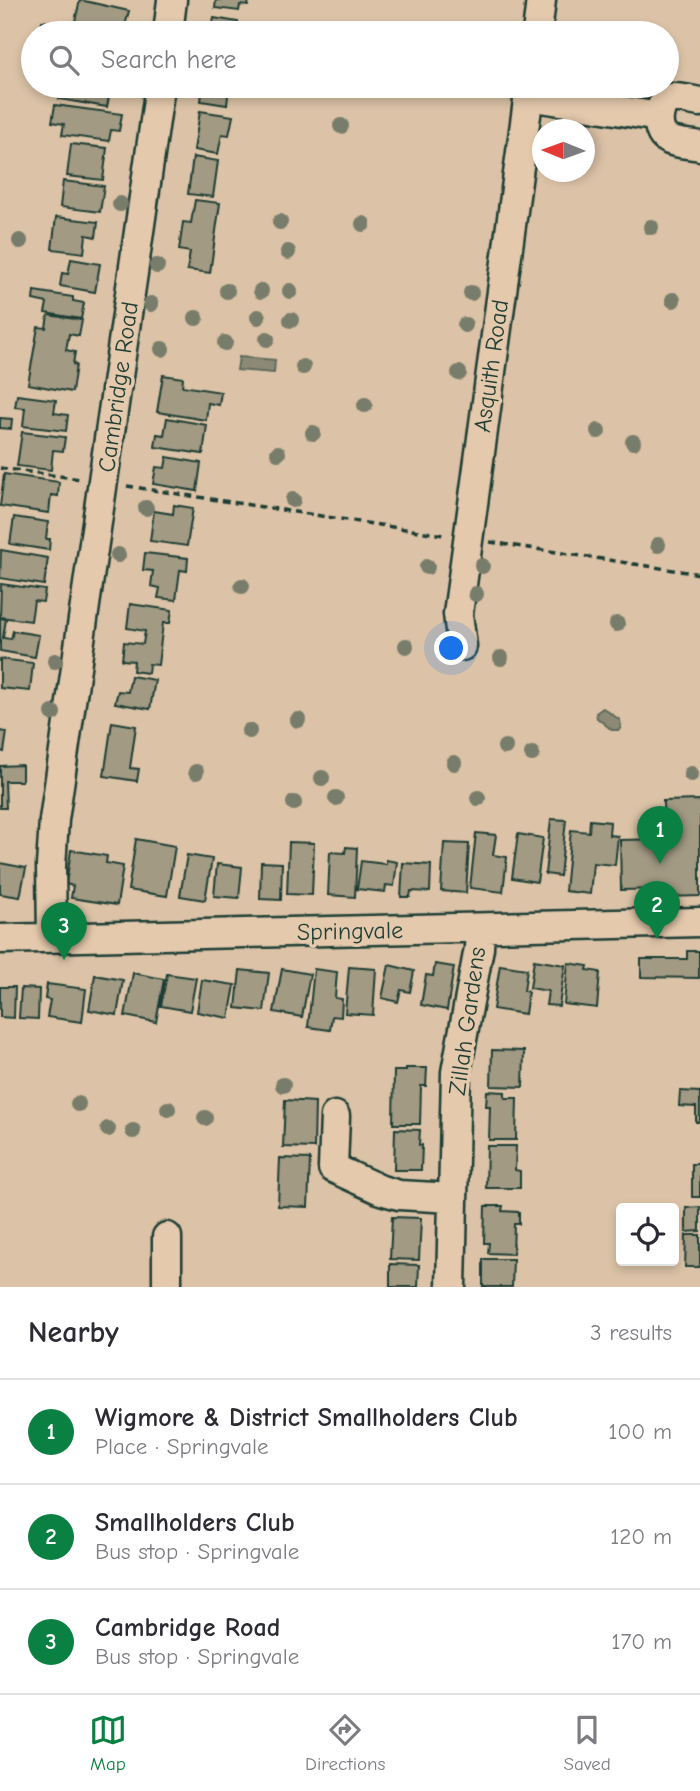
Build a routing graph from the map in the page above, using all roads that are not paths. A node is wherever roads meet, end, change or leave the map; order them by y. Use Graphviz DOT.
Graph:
graph roads {
  1 [pos="172,0"];
  2 [pos="541,0"];
  3 [pos="169,21"];
  4 [pos="538,21"];
  5 [pos="158,98"];
  6 [pos="529,98"];
  7 [pos="565,98"];
  8 [pos="700,102"];
  9 [pos="659,117"];
  10 [pos="700,146"];
  11 [pos="462,646"];
  12 [pos="700,922"];
  13 [pos="480,928"];
  14 [pos="52,937"];
  15 [pos="0,939"];
  16 [pos="335,1116"];
  17 [pos="453,1198"];
  18 [pos="167,1237"];
  19 [pos="167,1287"];
  20 [pos="451,1287"];
  1 -- 3 [label="street"];
  2 -- 4 [label="street"];
  5 -- 14 [label="street, Cambridge Road"];
  6 -- 11 [label="street, Asquith Road"];
  7 -- 9 [label="street"];
  8 -- 9 [label="street"];
  9 -- 10 [label="street"];
  12 -- 13 [label="street, Springvale"];
  13 -- 14 [label="street, Springvale"];
  13 -- 17 [label="street, Zillah Gardens"];
  14 -- 15 [label="street, Springvale"];
  16 -- 17 [label="street"];
  17 -- 20 [label="street, Zillah Gardens"];
  18 -- 19 [label="street"];
}
